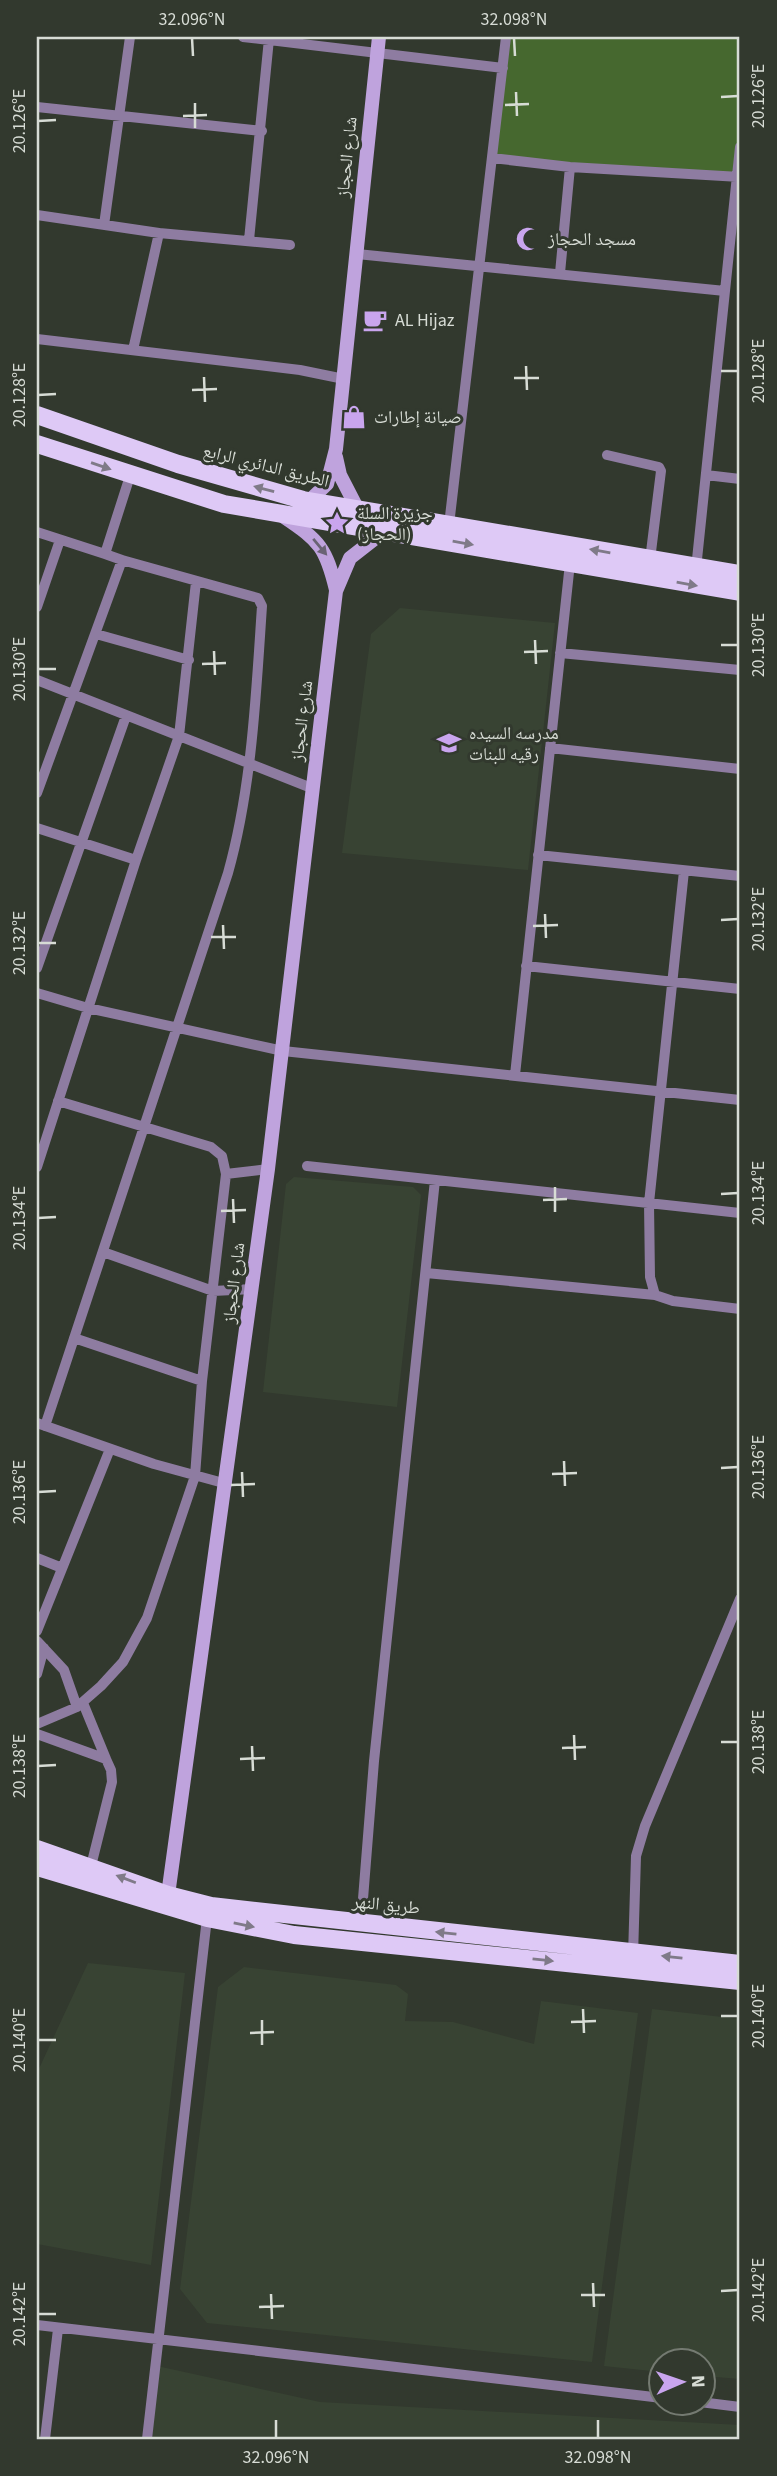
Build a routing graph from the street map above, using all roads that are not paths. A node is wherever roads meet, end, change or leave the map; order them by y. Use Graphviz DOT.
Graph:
graph roads {
  1 [pos="130,37"];
  2 [pos="243,37"];
  3 [pos="379,37"];
  4 [pos="506,37"];
  5 [pos="269,40"];
  6 [pos="377,55"];
  7 [pos="503,68"];
  8 [pos="37,107"];
  9 [pos="117,116"];
  10 [pos="262,131"];
  11 [pos="740,147"];
  12 [pos="492,158"];
  13 [pos="570,167"];
  14 [pos="739,177"];
  15 [pos="37,215"];
  16 [pos="104,225"];
  17 [pos="159,233"];
  18 [pos="249,240"];
  19 [pos="290,245"];
  20 [pos="357,254"];
  21 [pos="480,264"];
  22 [pos="560,273"];
  23 [pos="725,291"];
  24 [pos="37,339"];
  25 [pos="134,350"];
  26 [pos="344,379"];
  27 [pos="37,415"];
  28 [pos="37,444"];
  29 [pos="335,449"];
  30 [pos="607,455"];
  31 [pos="706,475"];
  32 [pos="130,476"];
  33 [pos="740,479"];
  34 [pos="309,501"];
  35 [pos="356,506"];
  36 [pos="284,517"];
  37 [pos="449,525"];
  38 [pos="37,532"];
  39 [pos="382,533"];
  40 [pos="60,540"];
  41 [pos="105,554"];
  42 [pos="122,560"];
  43 [pos="650,560"];
  44 [pos="570,563"];
  45 [pos="696,569"];
  46 [pos="740,574"];
  47 [pos="197,582"];
  48 [pos="336,591"];
  49 [pos="740,592"];
  50 [pos="37,607"];
  51 [pos="96,634"];
  52 [pos="560,653"];
  53 [pos="189,660"];
  54 [pos="740,670"];
  55 [pos="37,680"];
  56 [pos="74,694"];
  57 [pos="126,716"];
  58 [pos="179,736"];
  59 [pos="550,748"];
  60 [pos="247,761"];
  61 [pos="740,769"];
  62 [pos="314,789"];
  63 [pos="37,793"];
  64 [pos="37,828"];
  65 [pos="81,841"];
  66 [pos="538,855"];
  67 [pos="136,860"];
  68 [pos="684,871"];
  69 [pos="740,876"];
  70 [pos="526,966"];
  71 [pos="37,968"];
  72 [pos="674,983"];
  73 [pos="740,989"];
  74 [pos="37,993"];
  75 [pos="88,1008"];
  76 [pos="178,1028"];
  77 [pos="283,1051"];
  78 [pos="515,1075"];
  79 [pos="662,1092"];
  80 [pos="740,1100"];
  81 [pos="58,1101"];
  82 [pos="144,1126"];
  83 [pos="38,1162"];
  84 [pos="307,1166"];
  85 [pos="268,1169"];
  86 [pos="226,1174"];
  87 [pos="435,1181"];
  88 [pos="649,1203"];
  89 [pos="740,1213"];
  90 [pos="103,1252"];
  91 [pos="426,1273"];
  92 [pos="253,1289"];
  93 [pos="213,1291"];
  94 [pos="655,1294"];
  95 [pos="740,1309"];
  96 [pos="74,1338"];
  97 [pos="202,1381"];
  98 [pos="41,1424"];
  99 [pos="110,1448"];
  100 [pos="195,1476"];
  101 [pos="227,1484"];
  102 [pos="37,1558"];
  103 [pos="62,1567"];
  104 [pos="740,1599"];
  105 [pos="37,1631"];
  106 [pos="40,1644"];
  107 [pos="37,1674"];
  108 [pos="80,1705"];
  109 [pos="37,1724"];
  110 [pos="37,1734"];
  111 [pos="106,1759"];
  112 [pos="37,1849"];
  113 [pos="91,1866"];
  114 [pos="37,1867"];
  115 [pos="169,1895"];
  116 [pos="207,1919"];
  117 [pos="361,1924"];
  118 [pos="633,1961"];
  119 [pos="740,1964"];
  120 [pos="740,1981"];
  121 [pos="37,2325"];
  122 [pos="58,2329"];
  123 [pos="159,2338"];
  124 [pos="648,2396"];
  125 [pos="718,2405"];
  126 [pos="740,2407"];
  127 [pos="45,2439"];
  128 [pos="147,2439"];
  1 -- 9 [label="street"];
  2 -- 5 [label="street"];
  3 -- 6 [label="main road, شارع الحجاز"];
  4 -- 7 [label="street"];
  5 -- 6 [label="street"];
  5 -- 10 [label="street"];
  6 -- 7 [label="street"];
  6 -- 20 [label="main road, شارع الحجاز"];
  7 -- 12 [label="street"];
  8 -- 9 [label="street"];
  9 -- 10 [label="street"];
  9 -- 16 [label="street"];
  10 -- 18 [label="street"];
  11 -- 14 [label="street"];
  12 -- 13 [label="street"];
  12 -- 21 [label="street"];
  13 -- 14 [label="street"];
  13 -- 22 [label="street"];
  14 -- 23 [label="street"];
  15 -- 16 [label="street"];
  16 -- 17 [label="street"];
  17 -- 18 [label="street"];
  17 -- 25 [label="street"];
  18 -- 19 [label="street"];
  20 -- 21 [label="street"];
  20 -- 26 [label="main road, شارع الحجاز"];
  21 -- 22 [label="street"];
  21 -- 37 [label="street"];
  22 -- 23 [label="street"];
  23 -- 31 [label="street"];
  24 -- 25 [label="street"];
  25 -- 26 [label="street"];
  26 -- 29 [label="main road, شارع الحجاز"];
  34 -- 27 [label="main road, الطريق الدائري الرابع, one-way"];
  28 -- 32 [label="main road, one-way"];
  29 -- 34 [label="main road, شارع الحجاز"];
  29 -- 35 [label="main road, شارع الحجاز"];
  30 -- 43 [label="street"];
  31 -- 33 [label="street"];
  31 -- 45 [label="street"];
  32 -- 36 [label="main road"];
  32 -- 41 [label="street"];
  34 -- 35 [label="main road, الطريق الدائري الرابع"];
  35 -- 37 [label="main road, الطريق الدائري الرابع"];
  36 -- 39 [label="main road"];
  36 -- 48 [label="main road, شارع الحجاز, one-way"];
  43 -- 37 [label="main road, الطريق الدائري الرابع, one-way"];
  38 -- 40 [label="street"];
  39 -- 44 [label="main road, one-way"];
  39 -- 48 [label="main road, شارع الحجاز"];
  40 -- 41 [label="street"];
  40 -- 50 [label="street"];
  41 -- 42 [label="street"];
  42 -- 47 [label="street"];
  42 -- 51 [label="street"];
  43 -- 45 [label="main road, الطريق الدائري الرابع"];
  44 -- 49 [label="main road, one-way"];
  44 -- 52 [label="street"];
  45 -- 46 [label="main road, الطريق الدائري الرابع"];
  47 -- 53 [label="street"];
  47 -- 60 [label="street"];
  48 -- 62 [label="main road, شارع الحجاز"];
  51 -- 53 [label="street"];
  51 -- 56 [label="street"];
  52 -- 54 [label="street"];
  52 -- 59 [label="street"];
  53 -- 58 [label="street"];
  55 -- 56 [label="street"];
  56 -- 57 [label="street"];
  56 -- 63 [label="street"];
  57 -- 58 [label="street"];
  57 -- 65 [label="street"];
  58 -- 60 [label="street"];
  58 -- 67 [label="street"];
  59 -- 61 [label="street"];
  59 -- 66 [label="street"];
  60 -- 62 [label="street"];
  60 -- 76 [label="street"];
  62 -- 77 [label="main road, شارع الحجاز"];
  64 -- 65 [label="street"];
  65 -- 67 [label="street"];
  65 -- 71 [label="street"];
  66 -- 68 [label="street"];
  66 -- 70 [label="street"];
  67 -- 75 [label="street"];
  68 -- 69 [label="street"];
  68 -- 72 [label="street"];
  70 -- 72 [label="street"];
  70 -- 78 [label="street"];
  72 -- 73 [label="street"];
  72 -- 79 [label="street"];
  74 -- 75 [label="street"];
  75 -- 76 [label="street"];
  75 -- 81 [label="street"];
  76 -- 77 [label="street"];
  76 -- 82 [label="street"];
  77 -- 78 [label="street"];
  77 -- 85 [label="main road, شارع الحجاز"];
  78 -- 79 [label="street"];
  79 -- 80 [label="street"];
  79 -- 88 [label="street"];
  81 -- 82 [label="street"];
  81 -- 83 [label="street"];
  82 -- 86 [label="street"];
  82 -- 90 [label="street"];
  84 -- 87 [label="street"];
  85 -- 86 [label="street"];
  85 -- 92 [label="main road, شارع الحجاز"];
  86 -- 93 [label="street"];
  87 -- 88 [label="street"];
  87 -- 91 [label="street"];
  88 -- 89 [label="street"];
  88 -- 94 [label="street"];
  90 -- 93 [label="street"];
  90 -- 96 [label="street"];
  91 -- 94 [label="street"];
  91 -- 117 [label="street"];
  92 -- 93 [label="street"];
  92 -- 101 [label="main road, شارع الحجاز"];
  93 -- 97 [label="street"];
  94 -- 95 [label="street"];
  96 -- 97 [label="street"];
  96 -- 98 [label="street"];
  97 -- 100 [label="street"];
  98 -- 99 [label="street"];
  99 -- 100 [label="street"];
  99 -- 103 [label="street"];
  100 -- 101 [label="street"];
  100 -- 108 [label="street"];
  101 -- 115 [label="main road, شارع الحجاز"];
  102 -- 103 [label="street"];
  103 -- 105 [label="street"];
  104 -- 118 [label="street"];
  106 -- 107 [label="street"];
  106 -- 108 [label="street"];
  108 -- 109 [label="street"];
  108 -- 111 [label="street"];
  110 -- 111 [label="street"];
  111 -- 113 [label="street"];
  112 -- 113 [label="main road, طريق النهر"];
  115 -- 113 [label="main road, طريق النهر, one-way"];
  114 -- 116 [label="main road, طريق النهر"];
  115 -- 117 [label="main road, طريق النهر"];
  116 -- 118 [label="main road, طريق النهر, one-way"];
  116 -- 123 [label="street"];
  118 -- 117 [label="main road, طريق النهر, one-way"];
  119 -- 118 [label="main road, طريق النهر, one-way"];
  118 -- 120 [label="main road, طريق النهر"];
  121 -- 122 [label="street"];
  122 -- 123 [label="street"];
  122 -- 127 [label="street"];
  123 -- 124 [label="street"];
  123 -- 128 [label="street"];
  125 -- 126 [label="street"];
}
